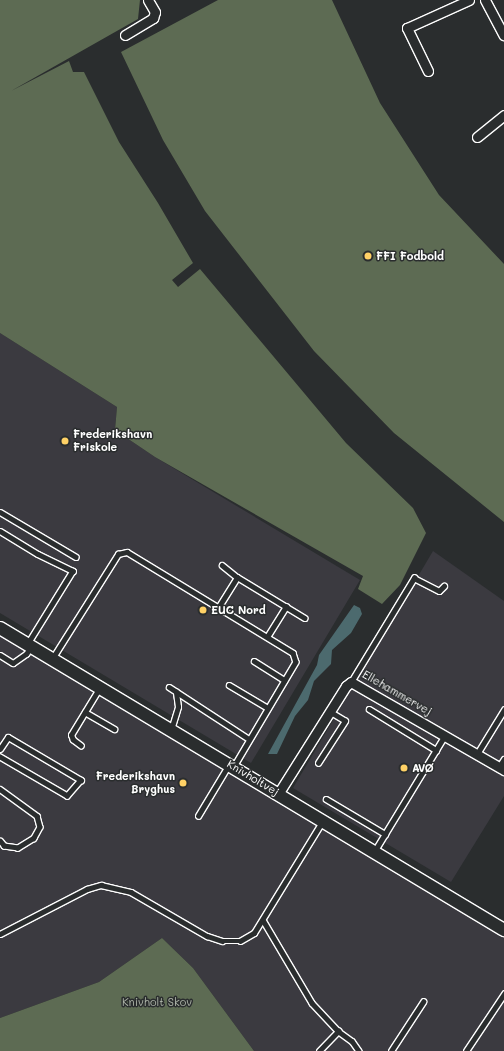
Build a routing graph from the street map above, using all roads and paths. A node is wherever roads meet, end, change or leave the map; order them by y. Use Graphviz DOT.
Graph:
graph roads {
  1 [pos="148,0"];
  2 [pos="469,0"];
  3 [pos="485,0"];
  4 [pos="125,35"];
  5 [pos="504,35"];
  6 [pos="428,71"];
  7 [pos="504,115"];
  8 [pos="477,137"];
  9 [pos="0,512"];
  10 [pos="0,531"];
  11 [pos="76,558"];
  12 [pos="222,565"];
  13 [pos="237,577"];
  14 [pos="444,586"];
  15 [pos="286,607"];
  16 [pos="218,608"];
  17 [pos="304,618"];
  18 [pos="0,628"];
  19 [pos="267,637"];
  20 [pos="29,646"];
  21 [pos="0,655"];
  22 [pos="52,659"];
  23 [pos="254,662"];
  24 [pos="285,680"];
  25 [pos="351,682"];
  26 [pos="229,685"];
  27 [pos="169,687"];
  28 [pos="100,688"];
  29 [pos="176,692"];
  30 [pos="268,708"];
  31 [pos="369,710"];
  32 [pos="504,710"];
  33 [pos="85,712"];
  34 [pos="330,712"];
  35 [pos="114,729"];
  36 [pos="171,730"];
  37 [pos="445,735"];
  38 [pos="249,739"];
  39 [pos="81,746"];
  40 [pos="0,749"];
  41 [pos="436,750"];
  42 [pos="477,754"];
  43 [pos="0,757"];
  44 [pos="318,763"];
  45 [pos="502,765"];
  46 [pos="231,766"];
  47 [pos="0,789"];
  48 [pos="278,794"];
  49 [pos="326,799"];
  50 [pos="198,816"];
  51 [pos="323,821"];
  52 [pos="385,834"];
  53 [pos="0,841"];
  54 [pos="374,852"];
  55 [pos="263,920"];
  56 [pos="504,930"];
  57 [pos="0,934"];
  58 [pos="504,994"];
  59 [pos="423,1002"];
  60 [pos="338,1031"];
  61 [pos="319,1051"];
  62 [pos="359,1051"];
  63 [pos="391,1051"];
  64 [pos="466,1051"];
  1 -- 4 [label="street"];
  2 -- 6 [label="street"];
  3 -- 5 [label="street"];
  7 -- 8 [label="street"];
  9 -- 11 [label="lane"];
  10 -- 20 [label="lane"];
  12 -- 13 [label="lane"];
  13 -- 15 [label="lane"];
  13 -- 16 [label="lane"];
  14 -- 25 [label="lane"];
  15 -- 17 [label="lane"];
  15 -- 19 [label="lane"];
  16 -- 19 [label="lane"];
  16 -- 22 [label="lane"];
  18 -- 20 [label="street, Knivholtvej"];
  19 -- 24 [label="lane"];
  20 -- 21 [label="lane"];
  20 -- 22 [label="street, Knivholtvej"];
  22 -- 28 [label="street, Knivholtvej"];
  23 -- 24 [label="lane"];
  24 -- 30 [label="lane"];
  25 -- 34 [label="street, Ellehammervej"];
  25 -- 37 [label="street, Ellehammervej"];
  26 -- 30 [label="lane"];
  27 -- 29 [label="lane"];
  28 -- 33 [label="lane"];
  28 -- 36 [label="street, Knivholtvej"];
  29 -- 36 [label="lane"];
  29 -- 38 [label="lane"];
  30 -- 38 [label="lane"];
  31 -- 41 [label="lane"];
  32 -- 42 [label="lane"];
  33 -- 35 [label="lane"];
  33 -- 39 [label="lane"];
  34 -- 44 [label="lane"];
  34 -- 48 [label="street, Ellehammervej"];
  36 -- 46 [label="street, Knivholtvej"];
  37 -- 41 [label="lane"];
  37 -- 42 [label="street, Ellehammervej"];
  38 -- 46 [label="lane"];
  40 -- 43 [label="lane"];
  41 -- 52 [label="lane"];
  42 -- 45 [label="street, Ellehammervej"];
  46 -- 48 [label="street, Knivholtvej"];
  46 -- 50 [label="lane"];
  47 -- 53 [label="lane"];
  48 -- 51 [label="street, Knivholtvej"];
  49 -- 52 [label="lane"];
  51 -- 54 [label="street, Knivholtvej"];
  51 -- 55 [label="lane"];
  52 -- 54 [label="lane"];
  54 -- 56 [label="street, Knivholtvej"];
  55 -- 57 [label="lane"];
  55 -- 60 [label="lane"];
  58 -- 64 [label="lane"];
  59 -- 63 [label="lane"];
  60 -- 61 [label="lane"];
  60 -- 62 [label="lane"];
}
